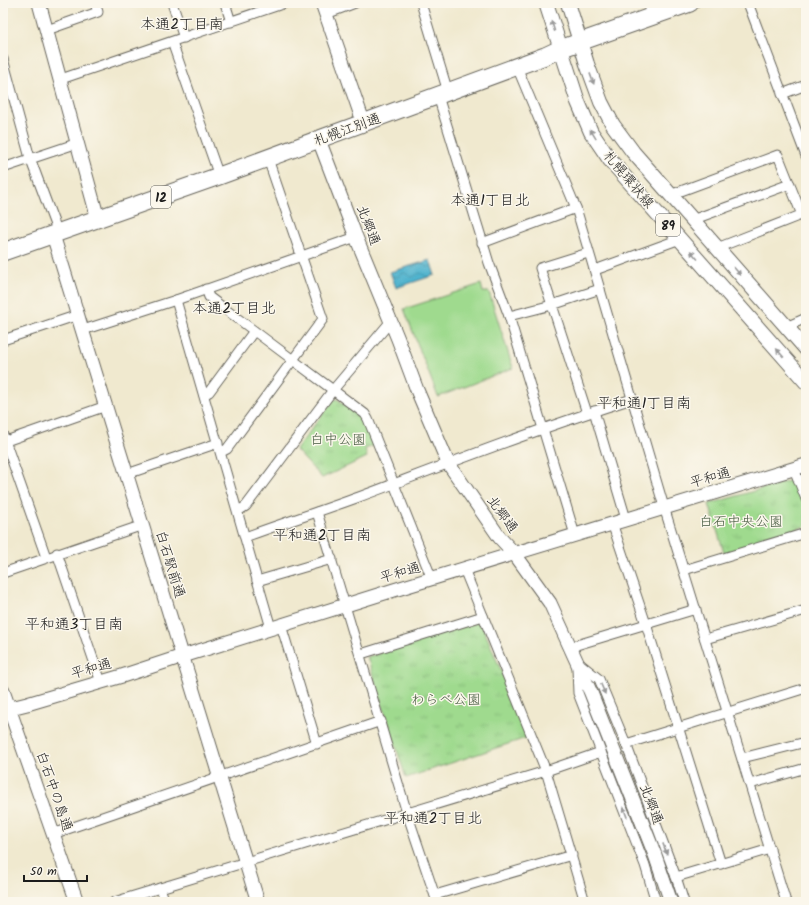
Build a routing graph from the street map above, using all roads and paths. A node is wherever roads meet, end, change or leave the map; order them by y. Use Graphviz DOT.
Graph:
graph roads {
  1 [pos="39,3"];
  2 [pos="96,3"];
  3 [pos="172,3"];
  4 [pos="225,3"];
  5 [pos="285,3"];
  6 [pos="355,3"];
  7 [pos="421,3"];
  8 [pos="546,3"];
  9 [pos="568,3"];
  10 [pos="690,3"];
  11 [pos="748,3"];
  12 [pos="324,8"];
  13 [pos="650,10"];
  14 [pos="231,22"];
  15 [pos="47,30"];
  16 [pos="184,38"];
  17 [pos="172,42"];
  18 [pos="581,42"];
  19 [pos="560,49"];
  20 [pos="3,59"];
  21 [pos="517,67"];
  22 [pos="61,79"];
  23 [pos="806,85"];
  24 [pos="443,94"];
  25 [pos="782,94"];
  26 [pos="364,124"];
  27 [pos="319,140"];
  28 [pos="78,143"];
  29 [pos="806,156"];
  30 [pos="30,158"];
  31 [pos="268,159"];
  32 [pos="3,168"];
  33 [pos="220,176"];
  34 [pos="790,184"];
  35 [pos="670,195"];
  36 [pos="576,208"];
  37 [pos="804,214"];
  38 [pos="98,220"];
  39 [pos="692,220"];
  40 [pos="56,234"];
  41 [pos="356,237"];
  42 [pos="680,238"];
  43 [pos="482,243"];
  44 [pos="717,248"];
  45 [pos="3,252"];
  46 [pos="588,253"];
  47 [pos="301,257"];
  48 [pos="595,270"];
  49 [pos="206,289"];
  50 [pos="600,289"];
  51 [pos="176,300"];
  52 [pos="552,305"];
  53 [pos="78,315"];
  54 [pos="509,316"];
  55 [pos="806,318"];
  56 [pos="391,321"];
  57 [pos="786,327"];
  58 [pos="83,330"];
  59 [pos="254,331"];
  60 [pos="3,340"];
  61 [pos="806,349"];
  62 [pos="294,360"];
  63 [pos="806,382"];
  64 [pos="333,390"];
  65 [pos="204,395"];
  66 [pos="632,399"];
  67 [pos="106,406"];
  68 [pos="590,412"];
  69 [pos="542,430"];
  70 [pos="4,439"];
  71 [pos="218,443"];
  72 [pos="221,452"];
  73 [pos="448,463"];
  74 [pos="800,467"];
  75 [pos="127,474"];
  76 [pos="395,484"];
  77 [pos="806,499"];
  78 [pos="664,507"];
  79 [pos="238,511"];
  80 [pos="317,512"];
  81 [pos="626,519"];
  82 [pos="612,523"];
  83 [pos="142,525"];
  84 [pos="806,532"];
  85 [pos="575,535"];
  86 [pos="245,537"];
  87 [pos="57,553"];
  88 [pos="514,553"];
  89 [pos="46,557"];
  90 [pos="332,559"];
  91 [pos="464,569"];
  92 [pos="684,570"];
  93 [pos="3,573"];
  94 [pos="432,579"];
  95 [pos="257,581"];
  96 [pos="345,605"];
  97 [pos="696,609"];
  98 [pos="806,610"];
  99 [pos="483,616"];
  100 [pos="646,624"];
  101 [pos="276,626"];
  102 [pos="705,639"];
  103 [pos="570,647"];
  104 [pos="361,654"];
  105 [pos="183,656"];
  106 [pos="577,661"];
  107 [pos="101,682"];
  108 [pos="806,688"];
  109 [pos="3,691"];
  110 [pos="6,709"];
  111 [pos="727,712"];
  112 [pos="381,721"];
  113 [pos="678,727"];
  114 [pos="806,742"];
  115 [pos="317,744"];
  116 [pos="626,744"];
  117 [pos="601,752"];
  118 [pos="742,758"];
  119 [pos="806,768"];
  120 [pos="546,771"];
  121 [pos="220,776"];
  122 [pos="750,784"];
  123 [pos="407,813"];
  124 [pos="53,834"];
  125 [pos="770,849"];
  126 [pos="572,855"];
  127 [pos="246,862"];
  128 [pos="721,864"];
  129 [pos="676,877"];
  130 [pos="160,888"];
  131 [pos="436,899"];
  132 [pos="77,902"];
  133 [pos="114,902"];
  134 [pos="166,902"];
  135 [pos="258,902"];
  136 [pos="586,902"];
  137 [pos="656,902"];
  138 [pos="671,902"];
  139 [pos="684,902"];
  140 [pos="786,902"];
  1 -- 15 [label="street"];
  2 -- 15 [label="street"];
  3 -- 16 [label="street"];
  4 -- 14 [label="street"];
  5 -- 14 [label="street"];
  6 -- 12 [label="street"];
  7 -- 24 [label="street"];
  19 -- 8 [label="main road, 札幌環状線 / 89, one-way"];
  9 -- 18 [label="main road, 札幌環状線 / 89"];
  10 -- 13 [label="highway, 札幌江別通 / 12"];
  11 -- 25 [label="street"];
  12 -- 26 [label="street"];
  13 -- 18 [label="highway, 札幌江別通 / 12"];
  14 -- 16 [label="street"];
  15 -- 22 [label="street"];
  16 -- 17 [label="street"];
  17 -- 22 [label="street"];
  17 -- 33 [label="street"];
  18 -- 19 [label="highway, 札幌江別通 / 12"];
  18 -- 35 [label="main road, 札幌環状線 / 89, one-way"];
  19 -- 21 [label="highway, 札幌江別通 / 12"];
  42 -- 19 [label="main road, 札幌環状線 / 89, one-way"];
  20 -- 30 [label="street"];
  21 -- 24 [label="highway, 札幌江別通 / 12"];
  21 -- 36 [label="street"];
  22 -- 28 [label="street"];
  23 -- 25 [label="street"];
  24 -- 26 [label="highway, 札幌江別通 / 12"];
  24 -- 43 [label="street"];
  25 -- 29 [label="street"];
  26 -- 27 [label="highway, 札幌江別通 / 12"];
  27 -- 31 [label="highway, 札幌江別通 / 12"];
  27 -- 41 [label="street, 北郷通"];
  28 -- 30 [label="street"];
  28 -- 38 [label="street"];
  30 -- 32 [label="street"];
  30 -- 40 [label="street"];
  31 -- 33 [label="highway, 札幌江別通 / 12"];
  31 -- 47 [label="street"];
  33 -- 38 [label="highway, 札幌江別通 / 12"];
  34 -- 35 [label="street"];
  34 -- 37 [label="street"];
  34 -- 39 [label="street"];
  35 -- 39 [label="main road, 札幌環状線 / 89"];
  36 -- 43 [label="street"];
  36 -- 46 [label="street"];
  37 -- 44 [label="street"];
  38 -- 40 [label="highway, 札幌江別通 / 12"];
  39 -- 44 [label="main road, 札幌環状線 / 89"];
  40 -- 45 [label="highway, 札幌江別通 / 12"];
  40 -- 53 [label="street, 白石駅前通"];
  41 -- 47 [label="street"];
  41 -- 56 [label="street, 北郷通"];
  42 -- 48 [label="street"];
  63 -- 42 [label="main road, 札幌環状線 / 89, one-way"];
  43 -- 54 [label="street"];
  44 -- 57 [label="main road, 札幌環状線 / 89, one-way"];
  46 -- 48 [label="street"];
  46 -- 52 [label="street"];
  47 -- 49 [label="street"];
  47 -- 62 [label="street"];
  48 -- 50 [label="street"];
  49 -- 51 [label="street"];
  49 -- 59 [label="street"];
  50 -- 52 [label="street"];
  50 -- 66 [label="street"];
  51 -- 58 [label="street"];
  51 -- 65 [label="street"];
  52 -- 54 [label="street"];
  52 -- 68 [label="street"];
  53 -- 58 [label="street, 白石駅前通"];
  53 -- 60 [label="street"];
  54 -- 69 [label="street"];
  55 -- 57 [label="street"];
  56 -- 64 [label="street"];
  56 -- 73 [label="street, 北郷通"];
  57 -- 61 [label="main road, 札幌環状線 / 89"];
  58 -- 67 [label="street, 白石駅前通"];
  59 -- 62 [label="street"];
  59 -- 65 [label="street"];
  62 -- 64 [label="street"];
  62 -- 72 [label="street"];
  64 -- 76 [label="street"];
  64 -- 79 [label="street"];
  65 -- 71 [label="street"];
  66 -- 68 [label="street"];
  66 -- 78 [label="street"];
  67 -- 70 [label="street"];
  67 -- 75 [label="street, 白石駅前通"];
  68 -- 69 [label="street"];
  68 -- 81 [label="street"];
  69 -- 73 [label="street"];
  69 -- 85 [label="street"];
  70 -- 89 [label="street"];
  71 -- 72 [label="street"];
  71 -- 75 [label="street"];
  72 -- 79 [label="street"];
  73 -- 76 [label="street"];
  73 -- 88 [label="street, 北郷通"];
  74 -- 77 [label="street"];
  74 -- 78 [label="street, 平和通"];
  75 -- 83 [label="street, 白石駅前通"];
  76 -- 80 [label="street"];
  76 -- 94 [label="street"];
  78 -- 81 [label="street, 平和通"];
  78 -- 92 [label="street"];
  79 -- 86 [label="street"];
  80 -- 86 [label="street"];
  80 -- 90 [label="street"];
  81 -- 82 [label="street, 平和通"];
  82 -- 85 [label="street, 平和通"];
  82 -- 100 [label="street"];
  83 -- 87 [label="street"];
  83 -- 105 [label="street, 白石駅前通"];
  84 -- 92 [label="street"];
  85 -- 88 [label="street, 平和通"];
  86 -- 95 [label="street"];
  87 -- 89 [label="street"];
  87 -- 107 [label="street"];
  88 -- 91 [label="street, 平和通"];
  88 -- 103 [label="street, 北郷通"];
  89 -- 93 [label="street"];
  90 -- 95 [label="street"];
  90 -- 96 [label="street"];
  91 -- 94 [label="street, 平和通"];
  91 -- 99 [label="street"];
  92 -- 97 [label="street"];
  94 -- 96 [label="street, 平和通"];
  95 -- 101 [label="street"];
  96 -- 101 [label="street, 平和通"];
  96 -- 104 [label="street"];
  97 -- 100 [label="street"];
  97 -- 102 [label="street"];
  98 -- 102 [label="street"];
  99 -- 104 [label="street"];
  99 -- 120 [label="street"];
  100 -- 103 [label="street"];
  100 -- 113 [label="street"];
  101 -- 105 [label="street, 平和通"];
  101 -- 115 [label="street"];
  102 -- 111 [label="street"];
  103 -- 106 [label="street, 北郷通"];
  104 -- 112 [label="street"];
  105 -- 107 [label="street, 平和通"];
  105 -- 121 [label="street, 白石駅前通"];
  106 -- 116 [label="street, one-way"];
  106 -- 117 [label="street"];
  106 -- 138 [label="street, 北郷通"];
  107 -- 110 [label="street, 平和通"];
  108 -- 111 [label="street"];
  109 -- 110 [label="street, 白石中の島通"];
  110 -- 124 [label="street, 白石中の島通"];
  111 -- 113 [label="street"];
  111 -- 118 [label="street"];
  112 -- 115 [label="street"];
  112 -- 123 [label="street"];
  113 -- 116 [label="street"];
  113 -- 128 [label="street"];
  114 -- 118 [label="street"];
  115 -- 121 [label="street"];
  116 -- 129 [label="street, one-way"];
  117 -- 120 [label="street"];
  137 -- 117 [label="street, one-way"];
  118 -- 122 [label="street"];
  119 -- 122 [label="street"];
  120 -- 123 [label="street"];
  120 -- 126 [label="street"];
  121 -- 124 [label="street"];
  121 -- 127 [label="street, 白石駅前通"];
  122 -- 125 [label="street"];
  123 -- 127 [label="street"];
  123 -- 131 [label="street"];
  124 -- 132 [label="street, 白石中の島通"];
  125 -- 128 [label="street"];
  125 -- 140 [label="street"];
  126 -- 131 [label="street"];
  126 -- 136 [label="street"];
  127 -- 130 [label="street"];
  127 -- 135 [label="street, 白石駅前通"];
  128 -- 129 [label="street"];
  129 -- 139 [label="street"];
  130 -- 133 [label="street"];
  130 -- 134 [label="street"];
}
